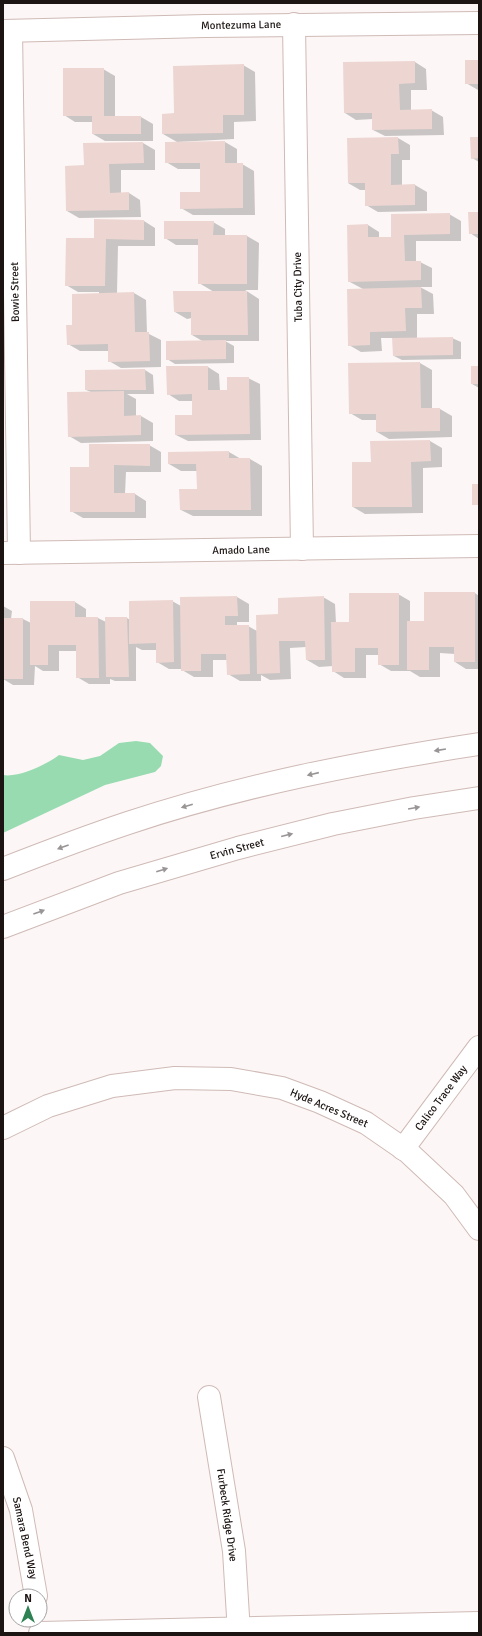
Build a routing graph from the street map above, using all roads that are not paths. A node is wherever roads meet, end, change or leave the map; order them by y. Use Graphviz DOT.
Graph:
graph roads {
  1 [pos="479,23"];
  2 [pos="294,24"];
  3 [pos="7,31"];
  4 [pos="479,546"];
  5 [pos="302,549"];
  6 [pos="11,553"];
  7 [pos="479,744"];
  8 [pos="479,798"];
  9 [pos="3,869"];
  10 [pos="3,927"];
  11 [pos="479,1047"];
  12 [pos="3,1128"];
  13 [pos="403,1149"];
  14 [pos="479,1229"];
  15 [pos="209,1397"];
  16 [pos="3,1458"];
  17 [pos="35,1588"];
  18 [pos="479,1623"];
  19 [pos="239,1631"];
  20 [pos="40,1633"];
  1 -- 2 [label="street, Montezuma Lane"];
  2 -- 3 [label="street, Montezuma Lane"];
  2 -- 5 [label="street, Tuba City Drive"];
  3 -- 6 [label="street, Bowie Street"];
  4 -- 5 [label="street, Amado Lane"];
  5 -- 6 [label="street, Amado Lane"];
  7 -- 9 [label="street, one-way"];
  10 -- 8 [label="street, Ervin Street, one-way"];
  11 -- 13 [label="street, Calico Trace Way"];
  12 -- 13 [label="street, Hyde Acres Street"];
  13 -- 14 [label="street, Hyde Acres Street"];
  15 -- 19 [label="street, Furbeck Ridge Drive"];
  16 -- 17 [label="street, Samara Bend Way"];
  18 -- 19 [label="street"];
  19 -- 20 [label="street"];
}
